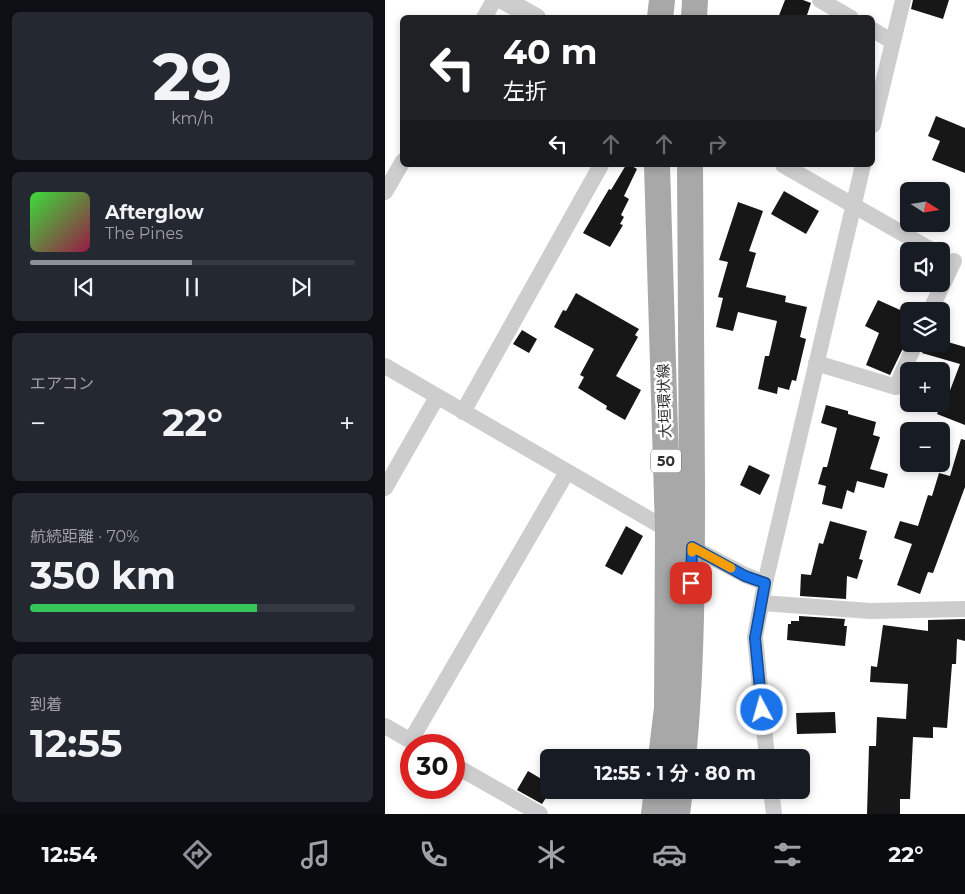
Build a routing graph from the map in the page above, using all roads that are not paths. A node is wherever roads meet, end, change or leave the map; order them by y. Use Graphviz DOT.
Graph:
graph roads {
  1 [pos="494,0"];
  2 [pos="504,0"];
  3 [pos="662,0"];
  4 [pos="695,0"];
  5 [pos="820,0"];
  6 [pos="903,0"];
  7 [pos="486,15"];
  8 [pos="531,15"];
  9 [pos="660,15"];
  10 [pos="694,15"];
  11 [pos="846,15"];
  12 [pos="875,31"];
  13 [pos="893,42"];
  14 [pos="875,118"];
  15 [pos="400,166"];
  16 [pos="600,167"];
  17 [pos="657,167"];
  18 [pos="690,167"];
  19 [pos="786,167"];
  20 [pos="863,167"];
  21 [pos="385,192"];
  22 [pos="853,206"];
  23 [pos="917,242"];
  24 [pos="953,260"];
  25 [pos="934,302"];
  26 [pos="911,352"];
  27 [pos="816,363"];
  28 [pos="385,366"];
  29 [pos="437,397"];
  30 [pos="463,412"];
  31 [pos="567,472"];
  32 [pos="385,488"];
  33 [pos="668,530"];
  34 [pos="692,547"];
  35 [pos="765,583"];
  36 [pos="762,603"];
  37 [pos="965,609"];
  38 [pos="385,726"];
  39 [pos="400,734"];
  40 [pos="420,734"];
  41 [pos="662,749"];
  42 [pos="684,749"];
  43 [pos="766,749"];
  44 [pos="465,771"];
  45 [pos="656,799"];
  46 [pos="679,799"];
  47 [pos="772,799"];
  48 [pos="540,814"];
  49 [pos="654,814"];
  50 [pos="677,814"];
  51 [pos="774,814"];
  1 -- 7 [label="street"];
  2 -- 8 [label="street"];
  3 -- 9 [label="main road"];
  4 -- 10 [label="main road"];
  5 -- 11 [label="street"];
  6 -- 13 [label="street"];
  12 -- 13 [label="street"];
  13 -- 14 [label="street"];
  15 -- 21 [label="street"];
  16 -- 30 [label="street"];
  17 -- 33 [label="main road, 大垣環状線 / 50"];
  18 -- 34 [label="main road, 大垣環状線 / 50"];
  19 -- 22 [label="street"];
  20 -- 22 [label="street"];
  22 -- 23 [label="street"];
  22 -- 27 [label="street"];
  24 -- 25 [label="street"];
  26 -- 27 [label="street"];
  27 -- 35 [label="street"];
  28 -- 29 [label="street"];
  29 -- 30 [label="street"];
  29 -- 32 [label="street"];
  30 -- 31 [label="street"];
  31 -- 33 [label="street"];
  31 -- 40 [label="street"];
  33 -- 41 [label="main road, 大垣環状線 / 50"];
  34 -- 35 [label="street"];
  34 -- 42 [label="main road, 大垣環状線 / 50"];
  35 -- 36 [label="street"];
  36 -- 37 [label="street"];
  36 -- 43 [label="street"];
  38 -- 39 [label="street"];
  44 -- 48 [label="street"];
  45 -- 49 [label="main road"];
  46 -- 50 [label="main road"];
  47 -- 51 [label="street"];
}
